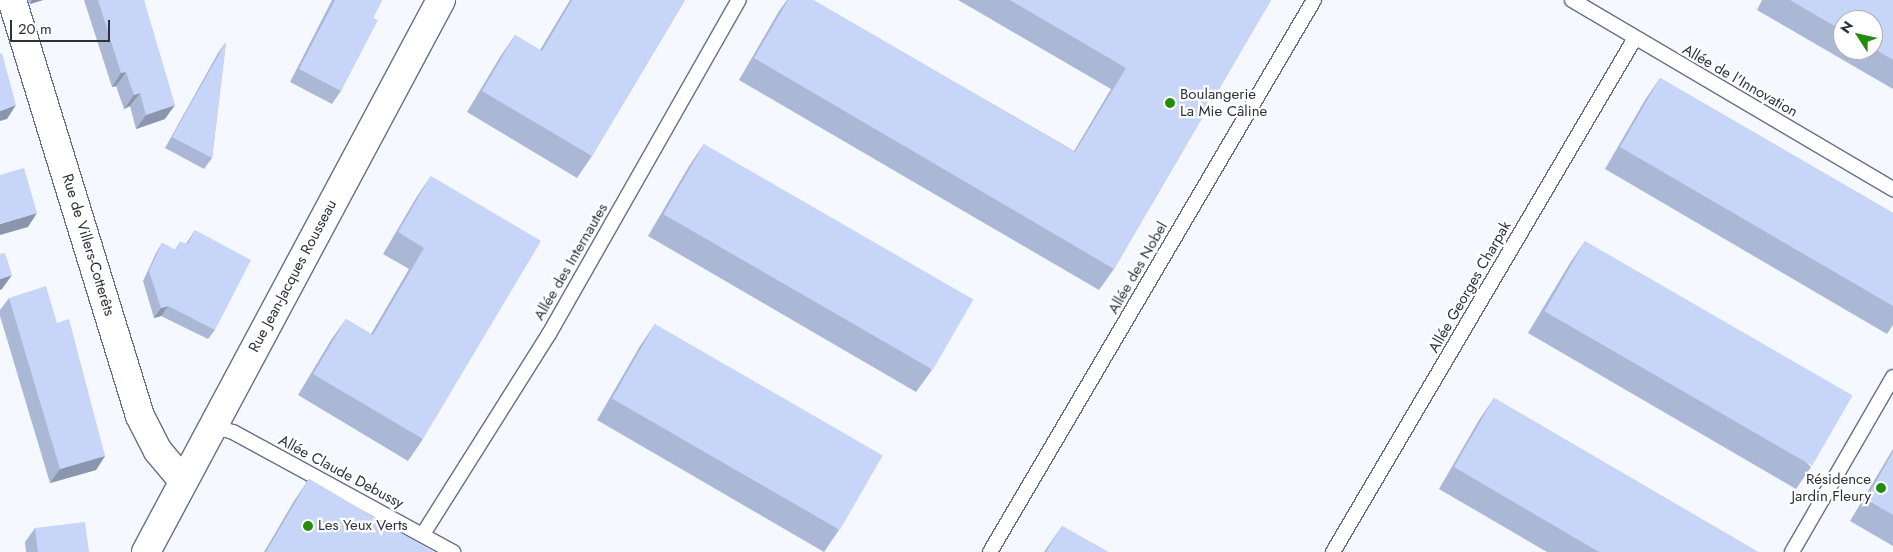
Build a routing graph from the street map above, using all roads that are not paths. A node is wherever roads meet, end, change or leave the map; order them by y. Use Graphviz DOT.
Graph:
graph roads {
  1 [pos="12,0"];
  2 [pos="441,0"];
  3 [pos="739,0"];
  4 [pos="1314,0"];
  5 [pos="1572,0"];
  6 [pos="1635,38"];
  7 [pos="1893,189"];
  8 [pos="1893,377"];
  9 [pos="212,426"];
  10 [pos="183,480"];
  11 [pos="424,534"];
  12 [pos="146,552"];
  13 [pos="452,552"];
  14 [pos="990,552"];
  15 [pos="1333,552"];
  16 [pos="1792,552"];
  1 -- 10 [label="street, Rue de Villers-Cotterêts"];
  2 -- 9 [label="street, Rue Jean-Jacques Rousseau"];
  3 -- 11 [label="lane, Allée des Internautes"];
  4 -- 14 [label="lane, Allée des Nobel"];
  5 -- 6 [label="lane, Allée de l'Innovation"];
  6 -- 7 [label="lane, Allée de l'Innovation"];
  6 -- 15 [label="lane, Allée Georges Charpak"];
  8 -- 16 [label="lane"];
  9 -- 10 [label="street, Rue Jean-Jacques Rousseau"];
  9 -- 11 [label="lane, Allée Claude Debussy"];
  10 -- 12 [label="street, Rue Jean-Jacques Rousseau"];
  11 -- 13 [label="lane, Allée Claude Debussy"];
}
